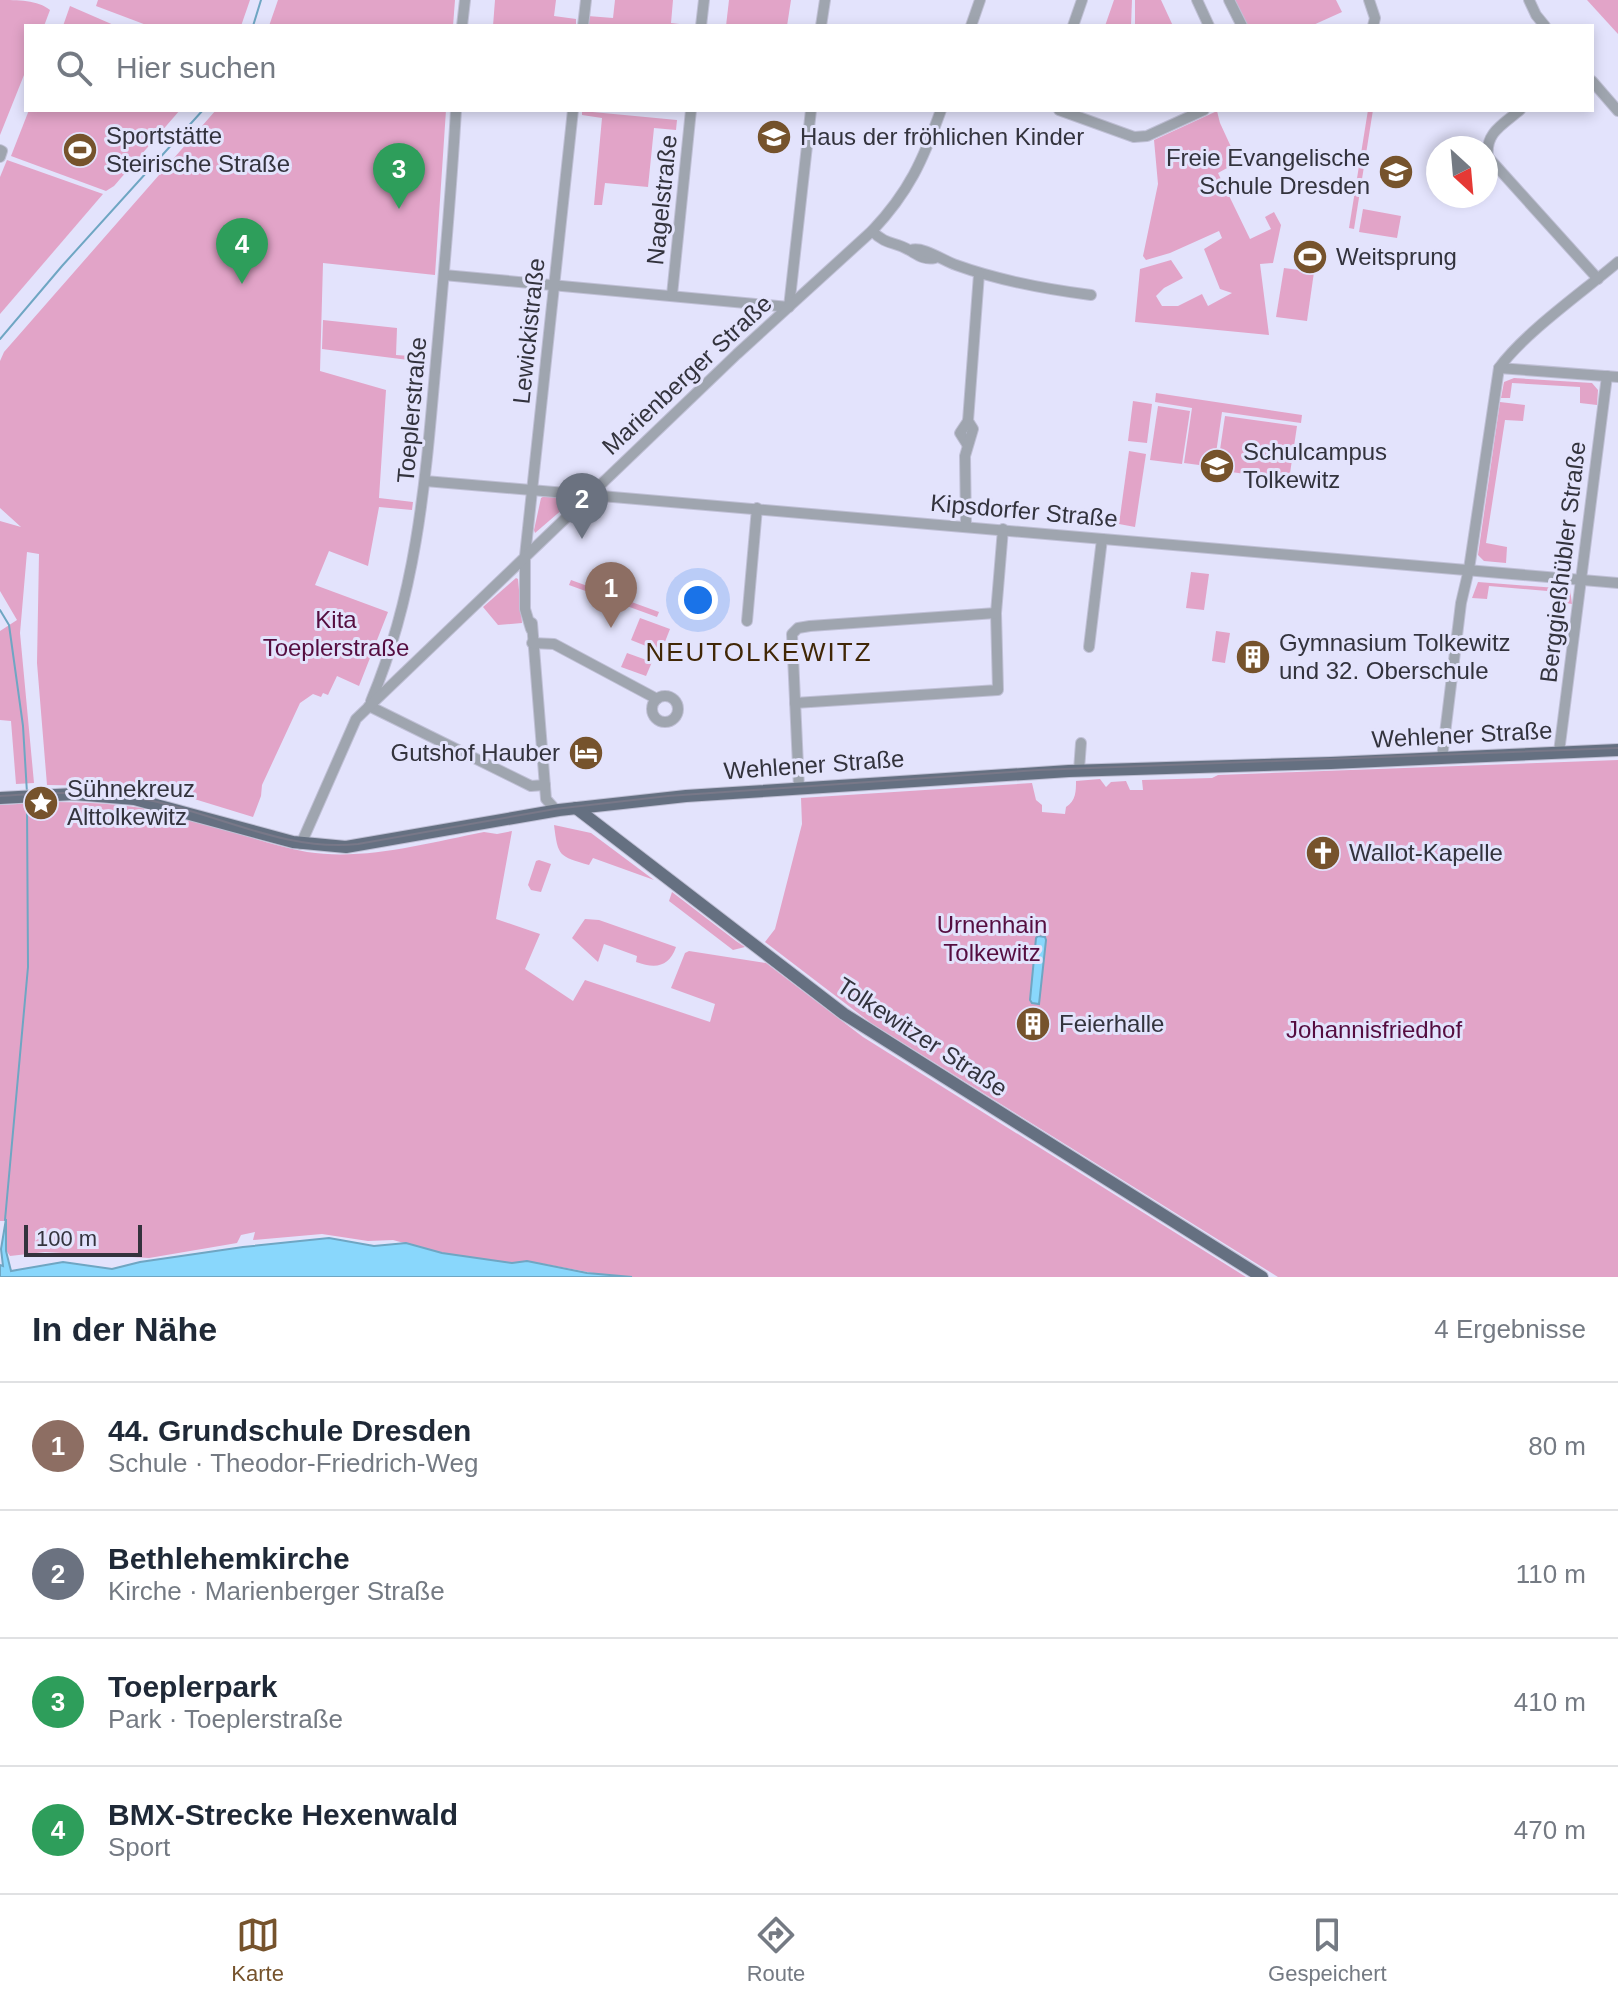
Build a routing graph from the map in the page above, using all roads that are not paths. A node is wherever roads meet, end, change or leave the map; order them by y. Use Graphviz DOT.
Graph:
graph roads {
  1 [pos="465,0"];
  2 [pos="586,0"];
  3 [pos="704,0"];
  4 [pos="825,0"];
  5 [pos="980,0"];
  6 [pos="1082,0"];
  7 [pos="1197,0"];
  8 [pos="1229,0"];
  9 [pos="1369,0"];
  10 [pos="1529,0"];
  11 [pos="462,24"];
  12 [pos="583,24"];
  13 [pos="701,24"];
  14 [pos="821,24"];
  15 [pos="972,24"];
  16 [pos="1074,24"];
  17 [pos="1208,24"];
  18 [pos="1241,24"];
  19 [pos="1374,24"];
  20 [pos="1543,24"];
  21 [pos="1594,83"];
  22 [pos="1618,111"];
  23 [pos="456,112"];
  24 [pos="573,112"];
  25 [pos="691,112"];
  26 [pos="811,112"];
  27 [pos="940,112"];
  28 [pos="1065,112"];
  29 [pos="1200,112"];
  30 [pos="1518,112"];
  31 [pos="872,231"];
  32 [pos="1618,262"];
  33 [pos="979,274"];
  34 [pos="444,275"];
  35 [pos="1598,279"];
  36 [pos="554,286"];
  37 [pos="672,295"];
  38 [pos="1091,295"];
  39 [pos="789,307"];
  40 [pos="1499,368"];
  41 [pos="1612,377"];
  42 [pos="425,481"];
  43 [pos="532,489"];
  44 [pos="590,494"];
  45 [pos="757,508"];
  46 [pos="966,526"];
  47 [pos="1003,529"];
  48 [pos="1102,539"];
  49 [pos="525,556"];
  50 [pos="1469,569"];
  51 [pos="1582,580"];
  52 [pos="1618,583"];
  53 [pos="996,613"];
  54 [pos="747,621"];
  55 [pos="532,643"];
  56 [pos="1089,647"];
  57 [pos="657,699"];
  58 [pos="795,703"];
  59 [pos="369,706"];
  60 [pos="1081,743"];
  61 [pos="1618,750"];
  62 [pos="1559,752"];
  63 [pos="1442,758"];
  64 [pos="1079,770"];
  65 [pos="545,785"];
  66 [pos="799,788"];
  67 [pos="0,798"];
  68 [pos="576,808"];
  69 [pos="559,810"];
  70 [pos="301,844"];
  71 [pos="1262,1277"];
  1 -- 11 [label="street"];
  2 -- 12 [label="street"];
  3 -- 13 [label="street"];
  4 -- 14 [label="street"];
  5 -- 15 [label="street"];
  6 -- 16 [label="street"];
  7 -- 17 [label="street"];
  8 -- 18 [label="street"];
  9 -- 19 [label="street"];
  10 -- 20 [label="street"];
  21 -- 22 [label="street"];
  23 -- 34 [label="street, Toeplerstraße"];
  24 -- 36 [label="street, Lewickistraße"];
  25 -- 37 [label="street, Nagelstraße"];
  26 -- 39 [label="street"];
  27 -- 31 [label="street, Marienberger Straße"];
  28 -- 29 [label="street"];
  30 -- 35 [label="street"];
  31 -- 33 [label="street"];
  31 -- 39 [label="street, Marienberger Straße"];
  32 -- 35 [label="street"];
  33 -- 38 [label="street"];
  33 -- 46 [label="street"];
  34 -- 36 [label="street"];
  34 -- 42 [label="street, Toeplerstraße"];
  35 -- 40 [label="street"];
  36 -- 37 [label="street"];
  36 -- 43 [label="street, Lewickistraße"];
  37 -- 39 [label="street"];
  39 -- 44 [label="street, Marienberger Straße"];
  40 -- 41 [label="street"];
  40 -- 50 [label="street"];
  41 -- 51 [label="street, Berggießhübler Straße"];
  42 -- 43 [label="street, Kipsdorfer Straße"];
  42 -- 59 [label="street, Toeplerstraße"];
  43 -- 44 [label="street, Kipsdorfer Straße"];
  43 -- 49 [label="street, Lewickistraße"];
  44 -- 45 [label="street, Kipsdorfer Straße"];
  44 -- 49 [label="street, Marienberger Straße"];
  45 -- 46 [label="street, Kipsdorfer Straße"];
  45 -- 54 [label="street"];
  46 -- 47 [label="street, Kipsdorfer Straße"];
  47 -- 48 [label="street, Kipsdorfer Straße"];
  47 -- 53 [label="street"];
  48 -- 50 [label="street, Kipsdorfer Straße"];
  48 -- 56 [label="street"];
  49 -- 55 [label="street, Lewickistraße"];
  49 -- 59 [label="street, Marienberger Straße"];
  50 -- 51 [label="street, Kipsdorfer Straße"];
  50 -- 63 [label="street"];
  51 -- 52 [label="street, Kipsdorfer Straße"];
  51 -- 62 [label="street, Berggießhübler Straße"];
  53 -- 58 [label="street"];
  53 -- 58 [label="street"];
  55 -- 57 [label="street"];
  55 -- 65 [label="street, Lewickistraße"];
  58 -- 66 [label="street"];
  59 -- 65 [label="street"];
  59 -- 70 [label="street, Marienberger Straße"];
  60 -- 64 [label="street"];
  61 -- 62 [label="main road, Wehlener Straße"];
  62 -- 63 [label="main road, Wehlener Straße"];
  63 -- 64 [label="main road, Wehlener Straße"];
  64 -- 66 [label="main road, Wehlener Straße"];
  65 -- 69 [label="street"];
  66 -- 68 [label="main road, Wehlener Straße"];
  67 -- 70 [label="main road, Wehlener Straße"];
  68 -- 69 [label="main road, Wehlener Straße"];
  68 -- 71 [label="main road, Tolkewitzer Straße"];
  69 -- 70 [label="main road, Wehlener Straße"];
}
